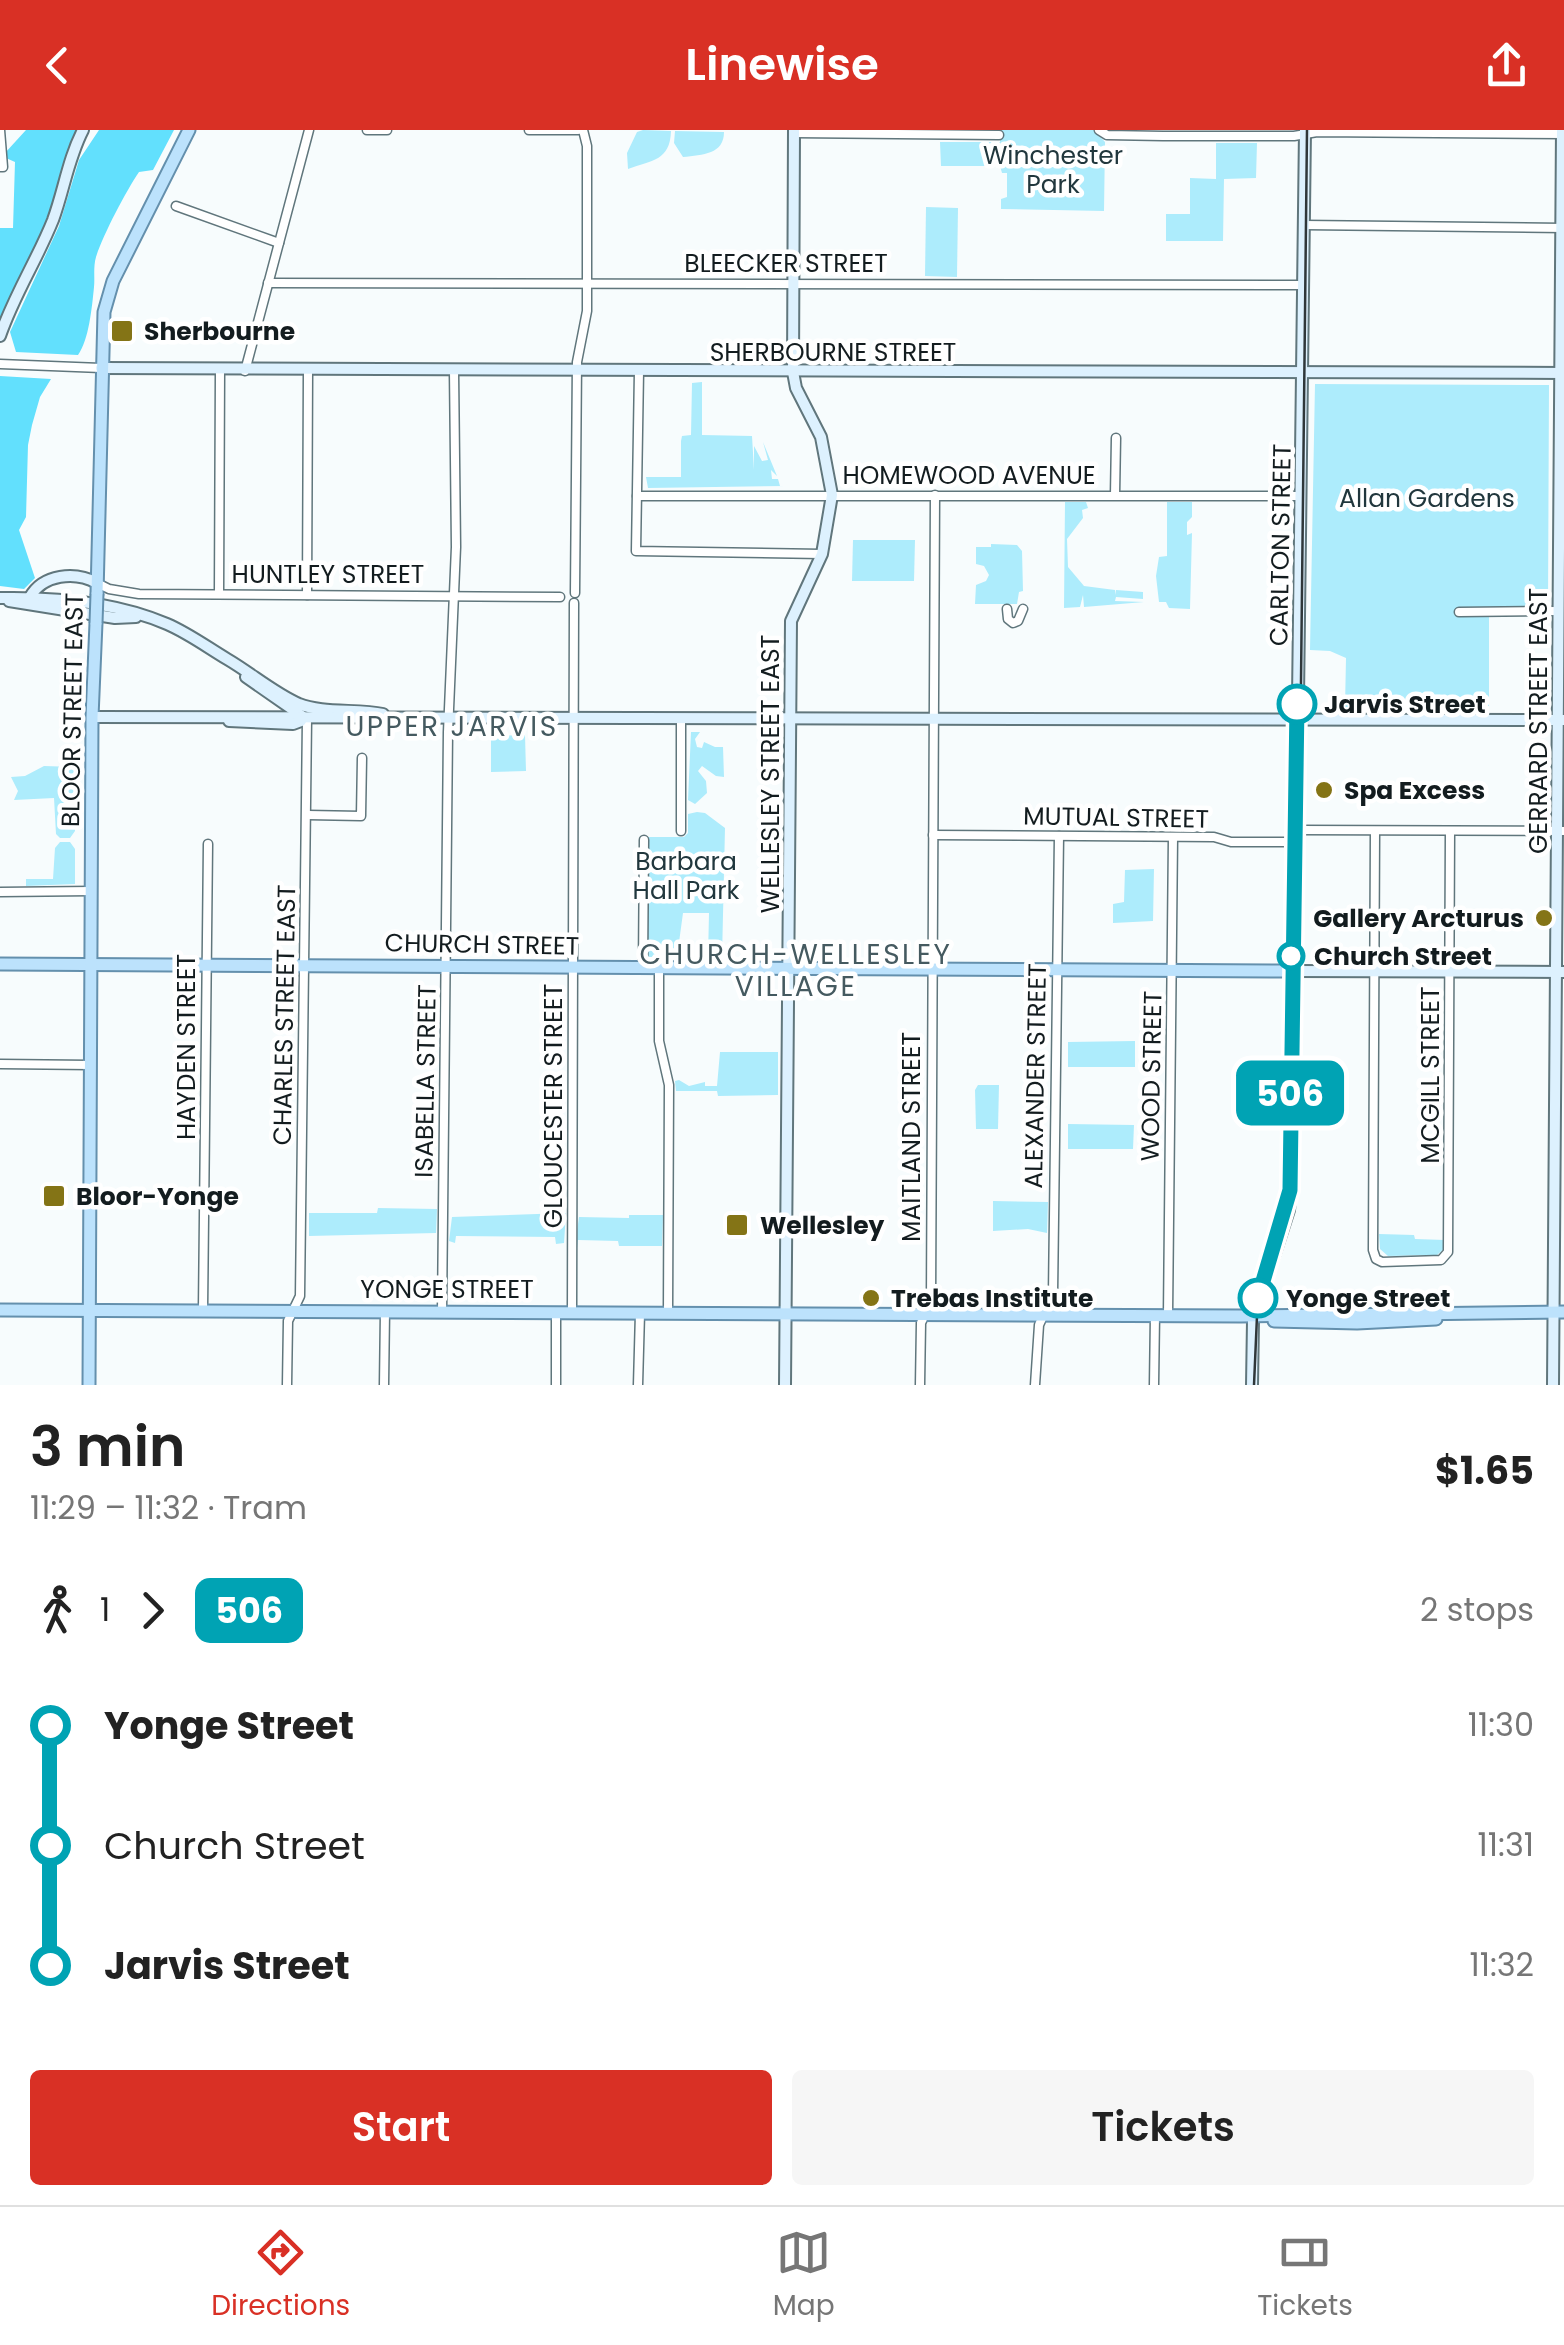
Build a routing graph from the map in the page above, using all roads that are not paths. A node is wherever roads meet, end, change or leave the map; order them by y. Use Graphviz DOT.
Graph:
graph roads {
  1 [pos="0,130"];
  2 [pos="82,130"];
  3 [pos="189,130"];
  4 [pos="309,130"];
  5 [pos="367,130"];
  6 [pos="388,130"];
  7 [pos="529,130"];
  8 [pos="581,130"];
  9 [pos="794,132"];
  10 [pos="939,132"];
  11 [pos="1100,132"];
  12 [pos="1305,132"];
  13 [pos="1203,133"];
  14 [pos="1563,133"];
  15 [pos="999,135"];
  16 [pos="2,167"];
  17 [pos="176,206"];
  18 [pos="1304,225"];
  19 [pos="1563,228"];
  20 [pos="279,243"];
  21 [pos="588,281"];
  22 [pos="268,282"];
  23 [pos="794,284"];
  24 [pos="1304,286"];
  25 [pos="0,336"];
  26 [pos="0,364"];
  27 [pos="102,368"];
  28 [pos="220,370"];
  29 [pos="245,370"];
  30 [pos="308,371"];
  31 [pos="454,371"];
  32 [pos="577,371"];
  33 [pos="640,372"];
  34 [pos="793,372"];
  35 [pos="1302,373"];
  36 [pos="1562,374"];
  37 [pos="1116,438"];
  38 [pos="832,495"];
  39 [pos="935,495"];
  40 [pos="1115,495"];
  41 [pos="637,496"];
  42 [pos="1301,496"];
  43 [pos="1562,498"];
  44 [pos="822,554"];
  45 [pos="97,589"];
  46 [pos="219,594"];
  47 [pos="454,594"];
  48 [pos="307,595"];
  49 [pos="30,597"];
  50 [pos="560,597"];
  51 [pos="0,598"];
  52 [pos="1007,609"];
  53 [pos="1023,609"];
  54 [pos="1458,612"];
  55 [pos="147,617"];
  56 [pos="1561,619"];
  57 [pos="219,654"];
  58 [pos="265,692"];
  59 [pos="252,716"];
  60 [pos="92,718"];
  61 [pos="213,718"];
  62 [pos="307,718"];
  63 [pos="408,719"];
  64 [pos="449,720"];
  65 [pos="574,720"];
  66 [pos="681,720"];
  67 [pos="790,720"];
  68 [pos="933,720"];
  69 [pos="1298,720"];
  70 [pos="1562,720"];
  71 [pos="362,758"];
  72 [pos="308,815"];
  73 [pos="1375,830"];
  74 [pos="681,831"];
  75 [pos="1450,831"];
  76 [pos="1561,831"];
  77 [pos="932,835"];
  78 [pos="1059,836"];
  79 [pos="1298,836"];
  80 [pos="1173,837"];
  81 [pos="644,840"];
  82 [pos="208,844"];
  83 [pos="92,891"];
  84 [pos="0,892"];
  85 [pos="0,964"];
  86 [pos="206,964"];
  87 [pos="92,965"];
  88 [pos="306,965"];
  89 [pos="446,967"];
  90 [pos="574,968"];
  91 [pos="643,968"];
  92 [pos="660,968"];
  93 [pos="790,968"];
  94 [pos="932,969"];
  95 [pos="1056,969"];
  96 [pos="1172,970"];
  97 [pos="1293,971"];
  98 [pos="1374,972"];
  99 [pos="1450,972"];
  100 [pos="1560,972"];
  101 [pos="0,1064"];
  102 [pos="91,1064"];
  103 [pos="0,1310"];
  104 [pos="92,1310"];
  105 [pos="203,1310"];
  106 [pos="386,1311"];
  107 [pos="293,1312"];
  108 [pos="442,1312"];
  109 [pos="556,1312"];
  110 [pos="572,1312"];
  111 [pos="1559,1312"];
  112 [pos="640,1313"];
  113 [pos="668,1313"];
  114 [pos="787,1314"];
  115 [pos="926,1314"];
  116 [pos="1045,1314"];
  117 [pos="1168,1315"];
  118 [pos="1154,1316"];
  119 [pos="1254,1316"];
  120 [pos="89,1385"];
  121 [pos="286,1385"];
  122 [pos="384,1385"];
  123 [pos="556,1385"];
  124 [pos="638,1385"];
  125 [pos="786,1385"];
  126 [pos="920,1385"];
  127 [pos="1036,1385"];
  128 [pos="1154,1385"];
  129 [pos="1252,1385"];
  130 [pos="1553,1385"];
  1 -- 16 [label="street"];
  2 -- 25 [label="street"];
  3 -- 27 [label="main road, BLOOR STREET EAST"];
  4 -- 20 [label="street"];
  5 -- 6 [label="street"];
  7 -- 8 [label="street"];
  8 -- 21 [label="street, GLOUCESTER STREET"];
  9 -- 10 [label="street"];
  9 -- 23 [label="street, WELLESLEY STREET EAST"];
  10 -- 15 [label="street"];
  11 -- 13 [label="street"];
  12 -- 13 [label="street"];
  12 -- 14 [label="street"];
  12 -- 18 [label="street, CARLTON STREET"];
  14 -- 19 [label="street, GERRARD STREET EAST"];
  17 -- 20 [label="street"];
  18 -- 19 [label="street"];
  18 -- 24 [label="street, CARLTON STREET"];
  19 -- 36 [label="street, GERRARD STREET EAST"];
  20 -- 22 [label="street"];
  21 -- 22 [label="street, BLEECKER STREET"];
  21 -- 23 [label="street, BLEECKER STREET"];
  21 -- 32 [label="street, GLOUCESTER STREET"];
  22 -- 29 [label="street"];
  23 -- 24 [label="street, BLEECKER STREET"];
  23 -- 34 [label="street, WELLESLEY STREET EAST"];
  24 -- 35 [label="street, CARLTON STREET"];
  26 -- 27 [label="street"];
  27 -- 28 [label="street, SHERBOURNE STREET"];
  27 -- 45 [label="main road, BLOOR STREET EAST"];
  28 -- 29 [label="street, SHERBOURNE STREET"];
  28 -- 46 [label="street"];
  29 -- 30 [label="street, SHERBOURNE STREET"];
  30 -- 31 [label="street, SHERBOURNE STREET"];
  30 -- 48 [label="street"];
  31 -- 32 [label="street, SHERBOURNE STREET"];
  31 -- 47 [label="street, ISABELLA STREET"];
  32 -- 33 [label="street, SHERBOURNE STREET"];
  32 -- 65 [label="street, GLOUCESTER STREET"];
  33 -- 34 [label="street, SHERBOURNE STREET"];
  33 -- 41 [label="street"];
  34 -- 35 [label="street, SHERBOURNE STREET"];
  34 -- 38 [label="street, WELLESLEY STREET EAST"];
  35 -- 36 [label="street, SHERBOURNE STREET"];
  35 -- 42 [label="street, CARLTON STREET"];
  36 -- 43 [label="street, GERRARD STREET EAST"];
  37 -- 40 [label="street"];
  38 -- 39 [label="street, HOMEWOOD AVENUE"];
  38 -- 41 [label="street, HOMEWOOD AVENUE"];
  38 -- 44 [label="street, WELLESLEY STREET EAST"];
  39 -- 40 [label="street, HOMEWOOD AVENUE"];
  39 -- 68 [label="street, MAITLAND STREET"];
  40 -- 42 [label="street, HOMEWOOD AVENUE"];
  41 -- 44 [label="street"];
  42 -- 69 [label="street, CARLTON STREET"];
  43 -- 56 [label="street, GERRARD STREET EAST"];
  44 -- 67 [label="street, WELLESLEY STREET EAST"];
  45 -- 46 [label="street, HUNTLEY STREET"];
  45 -- 49 [label="street"];
  45 -- 60 [label="main road, BLOOR STREET EAST, bridge"];
  46 -- 48 [label="street, HUNTLEY STREET"];
  47 -- 48 [label="street, HUNTLEY STREET"];
  47 -- 50 [label="street, HUNTLEY STREET"];
  47 -- 64 [label="street, ISABELLA STREET"];
  49 -- 51 [label="street"];
  49 -- 55 [label="street"];
  51 -- 55 [label="street"];
  52 -- 53 [label="street"];
  54 -- 56 [label="street"];
  55 -- 57 [label="street"];
  56 -- 70 [label="street, GERRARD STREET EAST"];
  57 -- 58 [label="street"];
  57 -- 63 [label="street"];
  58 -- 59 [label="street"];
  58 -- 62 [label="street"];
  59 -- 61 [label="street"];
  59 -- 62 [label="street"];
  60 -- 61 [label="street"];
  60 -- 83 [label="main road, BLOOR STREET EAST"];
  61 -- 62 [label="street"];
  62 -- 63 [label="street"];
  62 -- 72 [label="street, CHARLES STREET EAST"];
  63 -- 64 [label="street"];
  64 -- 65 [label="street"];
  64 -- 89 [label="street, ISABELLA STREET"];
  65 -- 66 [label="street"];
  65 -- 90 [label="street, GLOUCESTER STREET"];
  66 -- 67 [label="street"];
  66 -- 74 [label="street"];
  67 -- 68 [label="street"];
  67 -- 93 [label="street, WELLESLEY STREET EAST"];
  68 -- 69 [label="street"];
  68 -- 77 [label="street, MAITLAND STREET"];
  69 -- 70 [label="street"];
  69 -- 79 [label="street, CARLTON STREET"];
  70 -- 76 [label="street, GERRARD STREET EAST"];
  71 -- 72 [label="street"];
  72 -- 88 [label="street, CHARLES STREET EAST"];
  73 -- 75 [label="street, MUTUAL STREET"];
  73 -- 79 [label="street, MUTUAL STREET"];
  73 -- 98 [label="street"];
  75 -- 76 [label="street, MUTUAL STREET"];
  75 -- 99 [label="street, MCGILL STREET"];
  76 -- 100 [label="street, GERRARD STREET EAST"];
  77 -- 78 [label="street, MUTUAL STREET"];
  77 -- 94 [label="street, MAITLAND STREET"];
  78 -- 80 [label="street, MUTUAL STREET"];
  78 -- 95 [label="street, ALEXANDER STREET"];
  79 -- 80 [label="street, MUTUAL STREET"];
  79 -- 97 [label="street, CARLTON STREET"];
  80 -- 96 [label="street, WOOD STREET"];
  81 -- 91 [label="street"];
  82 -- 86 [label="street, HAYDEN STREET"];
  83 -- 84 [label="street"];
  83 -- 87 [label="main road, BLOOR STREET EAST"];
  85 -- 87 [label="main road, CHURCH STREET"];
  86 -- 87 [label="main road, CHURCH STREET"];
  86 -- 88 [label="main road, CHURCH STREET"];
  86 -- 105 [label="street, HAYDEN STREET"];
  87 -- 102 [label="main road, BLOOR STREET EAST"];
  88 -- 89 [label="main road, CHURCH STREET"];
  88 -- 107 [label="street, CHARLES STREET EAST"];
  89 -- 90 [label="main road, CHURCH STREET"];
  89 -- 108 [label="street, ISABELLA STREET"];
  90 -- 91 [label="main road, CHURCH STREET"];
  90 -- 110 [label="street, GLOUCESTER STREET"];
  91 -- 92 [label="main road, CHURCH STREET"];
  92 -- 93 [label="main road, CHURCH STREET"];
  92 -- 113 [label="street"];
  93 -- 94 [label="main road, CHURCH STREET"];
  93 -- 114 [label="street, WELLESLEY STREET EAST"];
  94 -- 95 [label="main road, CHURCH STREET"];
  94 -- 115 [label="street, MAITLAND STREET"];
  95 -- 96 [label="main road, CHURCH STREET"];
  95 -- 116 [label="street, ALEXANDER STREET"];
  96 -- 97 [label="main road, CHURCH STREET"];
  96 -- 117 [label="street, WOOD STREET"];
  97 -- 98 [label="street, CHURCH STREET"];
  97 -- 119 [label="street, CARLTON STREET"];
  98 -- 99 [label="street, CHURCH STREET"];
  98 -- 99 [label="street, MCGILL STREET"];
  99 -- 100 [label="street, CHURCH STREET"];
  100 -- 111 [label="street, GERRARD STREET EAST"];
  101 -- 102 [label="street"];
  102 -- 104 [label="main road, BLOOR STREET EAST"];
  103 -- 104 [label="main road, YONGE STREET"];
  104 -- 105 [label="main road, YONGE STREET"];
  104 -- 120 [label="main road, BLOOR STREET EAST"];
  105 -- 107 [label="main road, YONGE STREET"];
  106 -- 107 [label="main road, YONGE STREET"];
  106 -- 108 [label="main road, YONGE STREET"];
  106 -- 122 [label="street"];
  107 -- 121 [label="street, CHARLES STREET EAST"];
  108 -- 109 [label="main road, YONGE STREET"];
  109 -- 110 [label="main road, YONGE STREET"];
  109 -- 123 [label="street"];
  110 -- 112 [label="main road, YONGE STREET"];
  111 -- 119 [label="main road, YONGE STREET"];
  111 -- 130 [label="street, GERRARD STREET EAST"];
  112 -- 113 [label="main road, YONGE STREET"];
  112 -- 124 [label="street"];
  113 -- 114 [label="main road, YONGE STREET"];
  114 -- 115 [label="main road, YONGE STREET"];
  114 -- 125 [label="street, WELLESLEY STREET EAST"];
  115 -- 116 [label="main road, YONGE STREET"];
  115 -- 126 [label="street, MAITLAND STREET"];
  116 -- 118 [label="main road, YONGE STREET"];
  116 -- 127 [label="street, ALEXANDER STREET"];
  117 -- 118 [label="main road, YONGE STREET"];
  117 -- 119 [label="main road, YONGE STREET"];
  118 -- 128 [label="street"];
  119 -- 129 [label="street, CARLTON STREET"];
}
